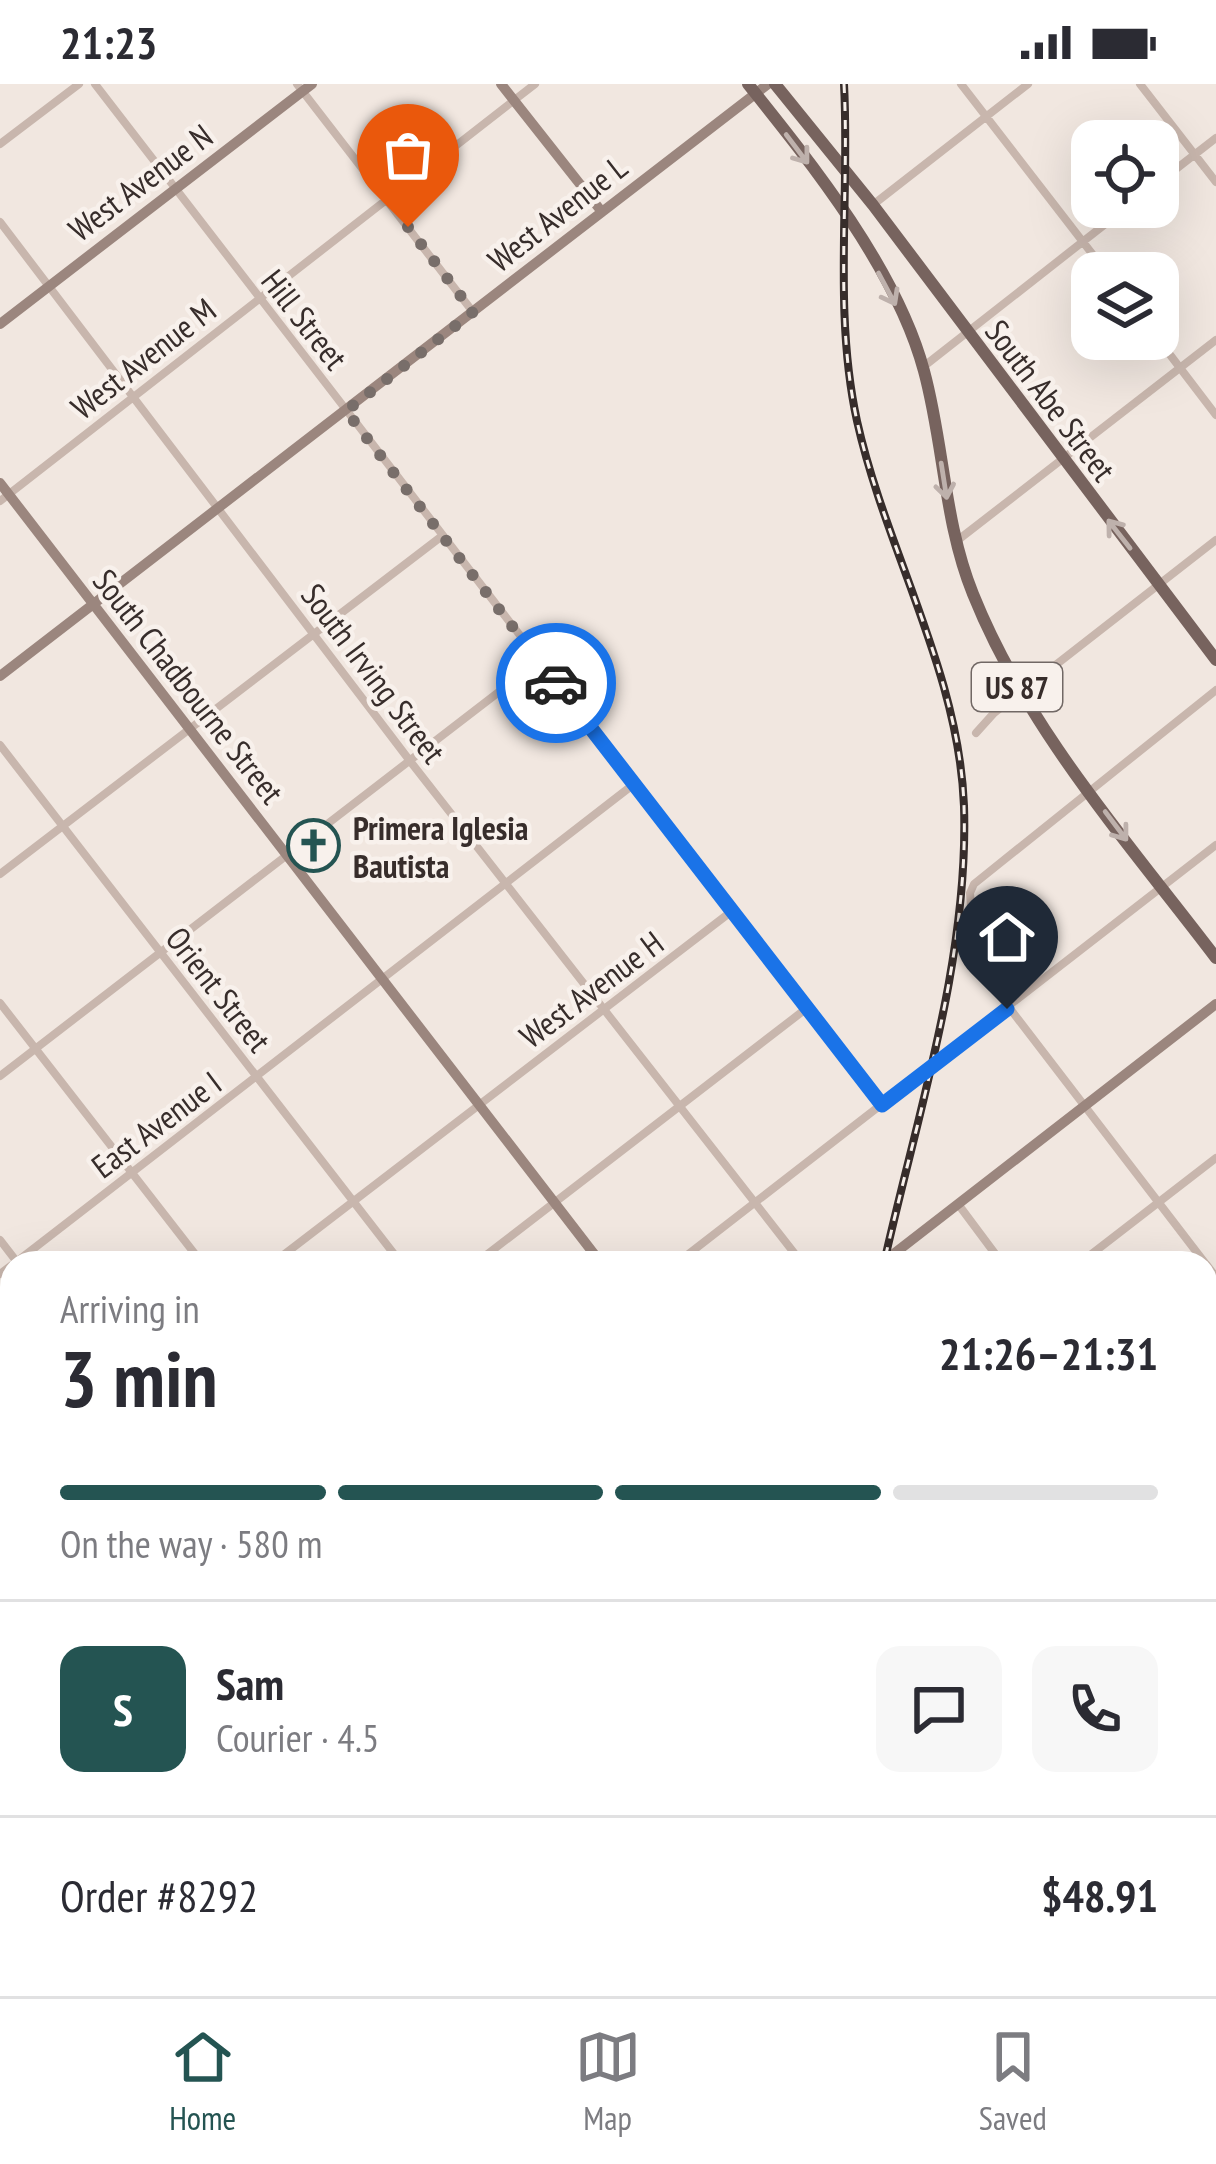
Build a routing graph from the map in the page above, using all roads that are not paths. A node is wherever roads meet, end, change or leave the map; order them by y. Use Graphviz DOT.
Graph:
graph roads {
  1 [pos="79,84"];
  2 [pos="95,84"];
  3 [pos="501,84"];
  4 [pos="536,84"];
  5 [pos="772,84"];
  6 [pos="962,84"];
  7 [pos="1028,84"];
  8 [pos="1140,84"];
  9 [pos="304,86"];
  10 [pos="752,89"];
  11 [pos="514,100"];
  12 [pos="986,116"];
  13 [pos="1216,138"];
  14 [pos="0,144"];
  15 [pos="1195,154"];
  16 [pos="1179,167"];
  17 [pos="1216,182"];
  18 [pos="175,190"];
  19 [pos="386,199"];
  20 [pos="873,205"];
  21 [pos="602,212"];
  22 [pos="0,222"];
  23 [pos="1101,228"];
  24 [pos="1083,242"];
  25 [pos="1091,252"];
  26 [pos="50,286"];
  27 [pos="258,297"];
  28 [pos="473,312"];
  29 [pos="0,324"];
  30 [pos="965,333"];
  31 [pos="1216,340"];
  32 [pos="1174,360"];
  33 [pos="923,367"];
  34 [pos="1180,368"];
  35 [pos="135,396"];
  36 [pos="346,411"];
  37 [pos="1216,415"];
  38 [pos="1062,459"];
  39 [pos="0,483"];
  40 [pos="4,497"];
  41 [pos="221,507"];
  42 [pos="442,536"];
  43 [pos="958,540"];
  44 [pos="1216,540"];
  45 [pos="1158,584"];
  46 [pos="93,606"];
  47 [pos="315,634"];
  48 [pos="1216,660"];
  49 [pos="539,661"];
  50 [pos="0,676"];
  51 [pos="1216,690"];
  52 [pos="1020,692"];
  53 [pos="188,728"];
  54 [pos="976,733"];
  55 [pos="0,745"];
  56 [pos="410,761"];
  57 [pos="634,784"];
  58 [pos="1090,791"];
  59 [pos="63,826"];
  60 [pos="1216,845"];
  61 [pos="287,857"];
  62 [pos="0,874"];
  63 [pos="505,884"];
  64 [pos="1162,886"];
  65 [pos="732,911"];
  66 [pos="160,952"];
  67 [pos="1216,958"];
  68 [pos="381,978"];
  69 [pos="0,1003"];
  70 [pos="1216,1004"];
  71 [pos="807,1009"];
  72 [pos="1007,1009"];
  73 [pos="603,1011"];
  74 [pos="36,1047"];
  75 [pos="0,1076"];
  76 [pos="257,1078"];
  77 [pos="478,1104"];
  78 [pos="882,1105"];
  79 [pos="1084,1106"];
  80 [pos="680,1108"];
  81 [pos="1216,1158"];
  82 [pos="131,1172"];
  83 [pos="354,1203"];
  84 [pos="555,1203"];
  85 [pos="1158,1203"];
  86 [pos="756,1204"];
  87 [pos="958,1204"];
  88 [pos="904,1246"];
  89 [pos="31,1251"];
  90 [pos="193,1251"];
  91 [pos="289,1251"];
  92 [pos="391,1251"];
  93 [pos="492,1251"];
  94 [pos="592,1251"];
  95 [pos="693,1251"];
  96 [pos="793,1251"];
  97 [pos="898,1251"];
  98 [pos="903,1251"];
  99 [pos="994,1251"];
  100 [pos="1096,1251"];
  101 [pos="1196,1251"];
  1 -- 14 [label="street"];
  2 -- 18 [label="street, Hill Street"];
  3 -- 11 [label="main road"];
  4 -- 11 [label="street, West Avenue M"];
  5 -- 10 [label="main road, West Avenue L"];
  5 -- 20 [label="main road, South Abe Street"];
  6 -- 12 [label="street"];
  7 -- 12 [label="street"];
  8 -- 15 [label="street"];
  9 -- 18 [label="main road, West Avenue N"];
  9 -- 19 [label="street"];
  10 -- 21 [label="main road, West Avenue L"];
  10 -- 33 [label="main road, US 87, one-way"];
  11 -- 19 [label="street, West Avenue M"];
  11 -- 21 [label="main road"];
  12 -- 20 [label="street"];
  12 -- 24 [label="street"];
  13 -- 15 [label="street"];
  15 -- 16 [label="street"];
  15 -- 17 [label="street"];
  18 -- 26 [label="main road, West Avenue N"];
  18 -- 27 [label="street, Hill Street"];
  19 -- 27 [label="street, West Avenue M"];
  19 -- 28 [label="street"];
  20 -- 30 [label="main road, South Abe Street"];
  21 -- 28 [label="main road, West Avenue L"];
  22 -- 26 [label="street, South Irving Street"];
  23 -- 24 [label="street"];
  24 -- 25 [label="street"];
  24 -- 30 [label="street"];
  26 -- 29 [label="main road, West Avenue N"];
  26 -- 35 [label="street, South Irving Street"];
  27 -- 35 [label="street, West Avenue M"];
  27 -- 36 [label="street, Hill Street"];
  28 -- 36 [label="main road, West Avenue L"];
  30 -- 33 [label="street"];
  30 -- 38 [label="main road, South Abe Street"];
  31 -- 34 [label="street"];
  32 -- 34 [label="street"];
  33 -- 43 [label="main road, US 87, one-way"];
  34 -- 37 [label="street"];
  34 -- 38 [label="street"];
  35 -- 40 [label="street, West Avenue M"];
  35 -- 41 [label="street, South Irving Street"];
  36 -- 41 [label="main road, West Avenue L"];
  36 -- 42 [label="street, Hill Street"];
  38 -- 43 [label="street"];
  45 -- 38 [label="main road, South Abe Street, one-way"];
  39 -- 40 [label="main road, South Chadbourne Street"];
  40 -- 46 [label="main road, South Chadbourne Street"];
  41 -- 46 [label="main road, West Avenue L"];
  41 -- 47 [label="street, South Irving Street"];
  42 -- 47 [label="street"];
  42 -- 49 [label="street, Hill Street"];
  43 -- 52 [label="main road, US 87"];
  44 -- 45 [label="street"];
  45 -- 48 [label="main road, South Abe Street"];
  45 -- 52 [label="street"];
  46 -- 50 [label="main road, West Avenue L"];
  46 -- 53 [label="main road, South Chadbourne Street"];
  47 -- 53 [label="street"];
  47 -- 56 [label="street, South Irving Street"];
  49 -- 56 [label="street"];
  49 -- 57 [label="street, Hill Street"];
  51 -- 58 [label="street"];
  52 -- 54 [label="street"];
  52 -- 58 [label="main road, US 87"];
  53 -- 59 [label="street"];
  53 -- 61 [label="main road, South Chadbourne Street"];
  55 -- 59 [label="street, Orient Street"];
  56 -- 61 [label="street"];
  56 -- 63 [label="street, South Irving Street"];
  57 -- 63 [label="street, East Avenue I"];
  57 -- 65 [label="street, Hill Street"];
  58 -- 64 [label="main road, US 87, one-way"];
  58 -- 72 [label="street"];
  59 -- 62 [label="street"];
  59 -- 66 [label="street, Orient Street"];
  60 -- 64 [label="street"];
  61 -- 66 [label="street"];
  61 -- 68 [label="main road, South Chadbourne Street"];
  63 -- 68 [label="street, East Avenue I"];
  63 -- 73 [label="street, South Irving Street"];
  64 -- 67 [label="main road, US 87"];
  64 -- 72 [label="street"];
  65 -- 71 [label="street, Hill Street"];
  65 -- 73 [label="street, West Avenue H"];
  66 -- 74 [label="street"];
  66 -- 76 [label="street, Orient Street"];
  68 -- 76 [label="street, East Avenue I"];
  68 -- 77 [label="main road, South Chadbourne Street"];
  69 -- 74 [label="street"];
  70 -- 79 [label="main road"];
  71 -- 78 [label="street, Hill Street"];
  71 -- 80 [label="street"];
  72 -- 78 [label="street"];
  72 -- 79 [label="street"];
  73 -- 77 [label="street, West Avenue H"];
  73 -- 80 [label="street, South Irving Street"];
  74 -- 75 [label="street"];
  74 -- 82 [label="street"];
  76 -- 82 [label="street, East Avenue I"];
  76 -- 83 [label="street, Orient Street"];
  77 -- 83 [label="street, West Avenue H"];
  77 -- 84 [label="main road, South Chadbourne Street"];
  78 -- 86 [label="street"];
  79 -- 85 [label="street"];
  79 -- 87 [label="main road"];
  80 -- 84 [label="street"];
  80 -- 86 [label="street, South Irving Street"];
  81 -- 85 [label="street"];
  82 -- 89 [label="street, East Avenue I"];
  82 -- 90 [label="street"];
  83 -- 91 [label="street, West Avenue H"];
  83 -- 92 [label="street, Orient Street"];
  84 -- 93 [label="street"];
  84 -- 94 [label="main road, South Chadbourne Street"];
  85 -- 100 [label="street"];
  85 -- 101 [label="street"];
  86 -- 95 [label="street"];
  86 -- 96 [label="street, South Irving Street"];
  87 -- 88 [label="main road"];
  87 -- 99 [label="street"];
  88 -- 97 [label="main road"];
  88 -- 98 [label="street"];
}
